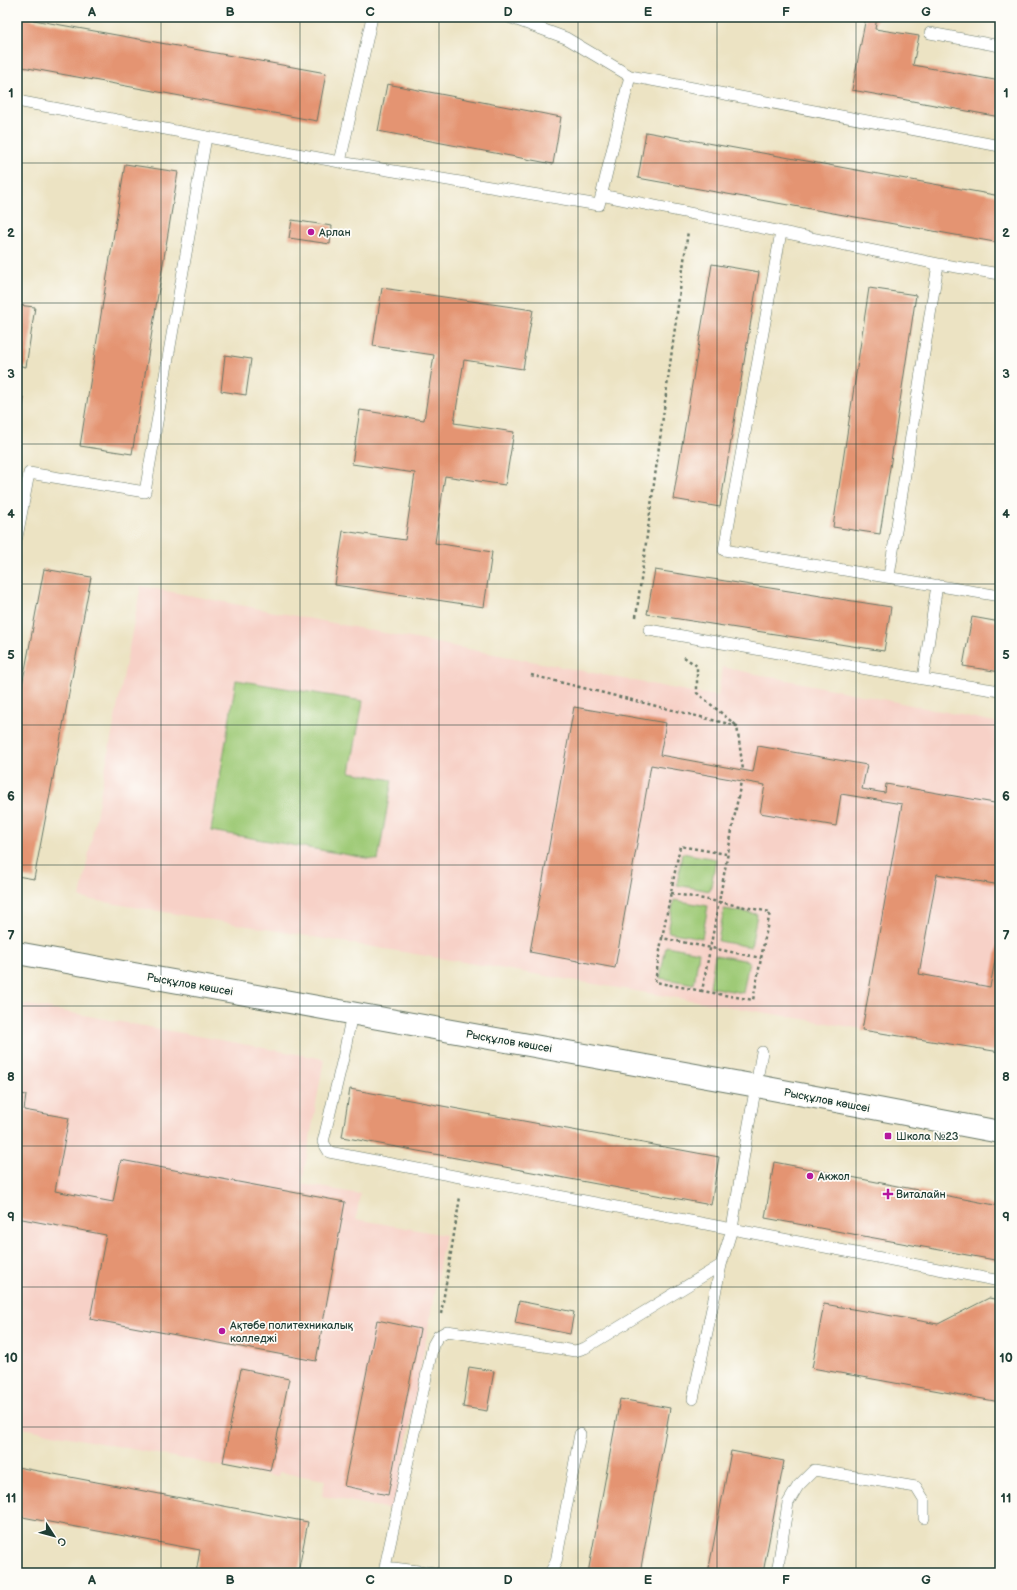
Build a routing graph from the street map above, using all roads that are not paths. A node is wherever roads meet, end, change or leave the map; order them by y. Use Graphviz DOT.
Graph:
graph roads {
  1 [pos="372,17"];
  2 [pos="509,17"];
  3 [pos="930,33"];
  4 [pos="1000,46"];
  5 [pos="630,76"];
  6 [pos="17,101"];
  7 [pos="206,137"];
  8 [pos="1000,146"];
  9 [pos="340,162"];
  10 [pos="601,195"];
  11 [pos="782,232"];
  12 [pos="938,264"];
  13 [pos="1000,274"];
  14 [pos="17,537"];
  15 [pos="889,576"];
  16 [pos="937,585"];
  17 [pos="1000,596"];
  18 [pos="649,630"];
  19 [pos="923,679"];
  20 [pos="1000,691"];
  21 [pos="17,953"];
  22 [pos="352,1013"];
  23 [pos="762,1052"];
  24 [pos="757,1086"];
  25 [pos="1000,1132"];
  26 [pos="732,1229"];
  27 [pos="721,1265"];
  28 [pos="1000,1281"];
  29 [pos="693,1399"];
  30 [pos="580,1434"];
  31 [pos="924,1518"];
  32 [pos="385,1570"];
  33 [pos="435,1573"];
  34 [pos="550,1573"];
  35 [pos="777,1573"];
  1 -- 9 [label="lane"];
  2 -- 5 [label="lane"];
  3 -- 4 [label="lane"];
  5 -- 8 [label="lane"];
  5 -- 10 [label="lane"];
  6 -- 7 [label="lane"];
  7 -- 9 [label="lane"];
  7 -- 14 [label="lane"];
  9 -- 10 [label="lane"];
  10 -- 11 [label="lane"];
  11 -- 12 [label="lane"];
  11 -- 15 [label="lane"];
  12 -- 13 [label="lane"];
  12 -- 15 [label="lane"];
  15 -- 16 [label="lane"];
  16 -- 17 [label="lane"];
  16 -- 19 [label="lane"];
  18 -- 19 [label="lane"];
  19 -- 20 [label="lane"];
  21 -- 22 [label="street, Рысқұлов көшсеі"];
  22 -- 24 [label="street, Рысқұлов көшсеі"];
  22 -- 26 [label="lane"];
  23 -- 24 [label="lane"];
  24 -- 25 [label="street, Рысқұлов көшсеі"];
  24 -- 26 [label="lane"];
  26 -- 27 [label="lane"];
  26 -- 28 [label="lane"];
  27 -- 29 [label="lane"];
  27 -- 32 [label="lane"];
  30 -- 34 [label="lane"];
  31 -- 35 [label="lane"];
  32 -- 33 [label="lane"];
}
